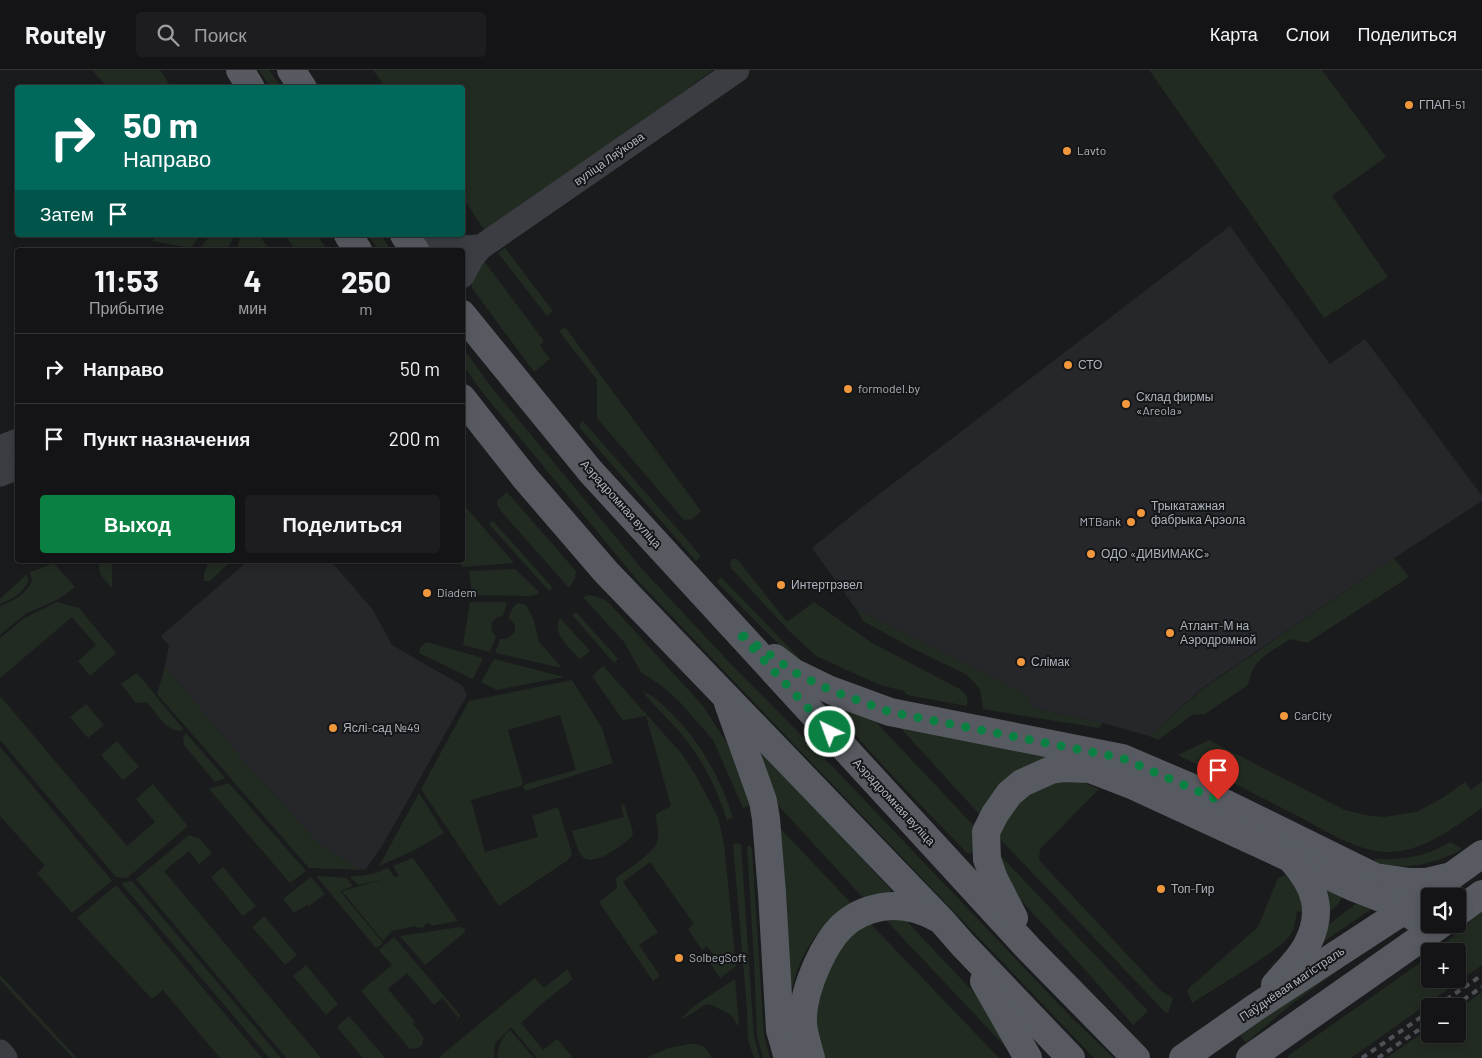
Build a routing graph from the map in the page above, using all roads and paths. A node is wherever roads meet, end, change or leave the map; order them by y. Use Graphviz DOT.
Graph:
graph roads {
  1 [pos="240,70"];
  2 [pos="291,70"];
  3 [pos="736,70"];
  4 [pos="249,85"];
  5 [pos="301,85"];
  6 [pos="408,242"];
  7 [pos="481,246"];
  8 [pos="443,248"];
  9 [pos="460,248"];
  10 [pos="465,270"];
  11 [pos="465,316"];
  12 [pos="465,402"];
  13 [pos="15,442"];
  14 [pos="0,448"];
  15 [pos="15,468"];
  16 [pos="0,474"];
  17 [pos="737,631"];
  18 [pos="725,694"];
  19 [pos="1482,854"];
  20 [pos="1291,858"];
  21 [pos="1451,876"];
  22 [pos="1375,877"];
  23 [pos="1482,894"];
  24 [pos="1466,906"];
  25 [pos="1403,910"];
  26 [pos="1421,919"];
  27 [pos="942,921"];
  28 [pos="1427,933"];
  29 [pos="964,946"];
  30 [pos="1029,949"];
  31 [pos="1398,954"];
  32 [pos="1256,1007"];
  33 [pos="0,1052"];
  34 [pos="5,1058"];
  35 [pos="788,1058"];
  36 [pos="811,1058"];
  37 [pos="1028,1058"];
  38 [pos="1071,1058"];
  39 [pos="1136,1058"];
  40 [pos="1183,1058"];
  41 [pos="1250,1058"];
  1 -- 4 [label="main road"];
  2 -- 5 [label="main road"];
  3 -- 7 [label="street, вуліца Ляўкова"];
  6 -- 8 [label="street, вуліца Ляўкова"];
  7 -- 9 [label="street, вуліца Ляўкова"];
  7 -- 10 [label="street, вуліца Ляўкова"];
  11 -- 17 [label="main road, Аэрадромная вуліца"];
  12 -- 18 [label="main road"];
  13 -- 14 [label="street"];
  15 -- 16 [label="street"];
  17 -- 22 [label="main road"];
  17 -- 30 [label="main road, Аэрадромная вуліца"];
  18 -- 27 [label="main road"];
  18 -- 35 [label="main road"];
  19 -- 21 [label="main road, Паўднёвая магістраль"];
  20 -- 25 [label="main road"];
  20 -- 30 [label="main road"];
  20 -- 32 [label="main road"];
  21 -- 22 [label="main road"];
  21 -- 25 [label="main road, Паўднёвая магістраль"];
  22 -- 25 [label="main road"];
  23 -- 24 [label="main road"];
  25 -- 26 [label="main road"];
  25 -- 31 [label="main road"];
  25 -- 32 [label="main road, Паўднёвая магістраль"];
  27 -- 29 [label="main road"];
  27 -- 36 [label="main road"];
  28 -- 31 [label="main road"];
  29 -- 37 [label="main road"];
  29 -- 38 [label="main road"];
  30 -- 39 [label="main road, Аэрадромная вуліца"];
  31 -- 41 [label="main road"];
  32 -- 40 [label="main road, Паўднёвая магістраль"];
  33 -- 34 [label="street"];
}
